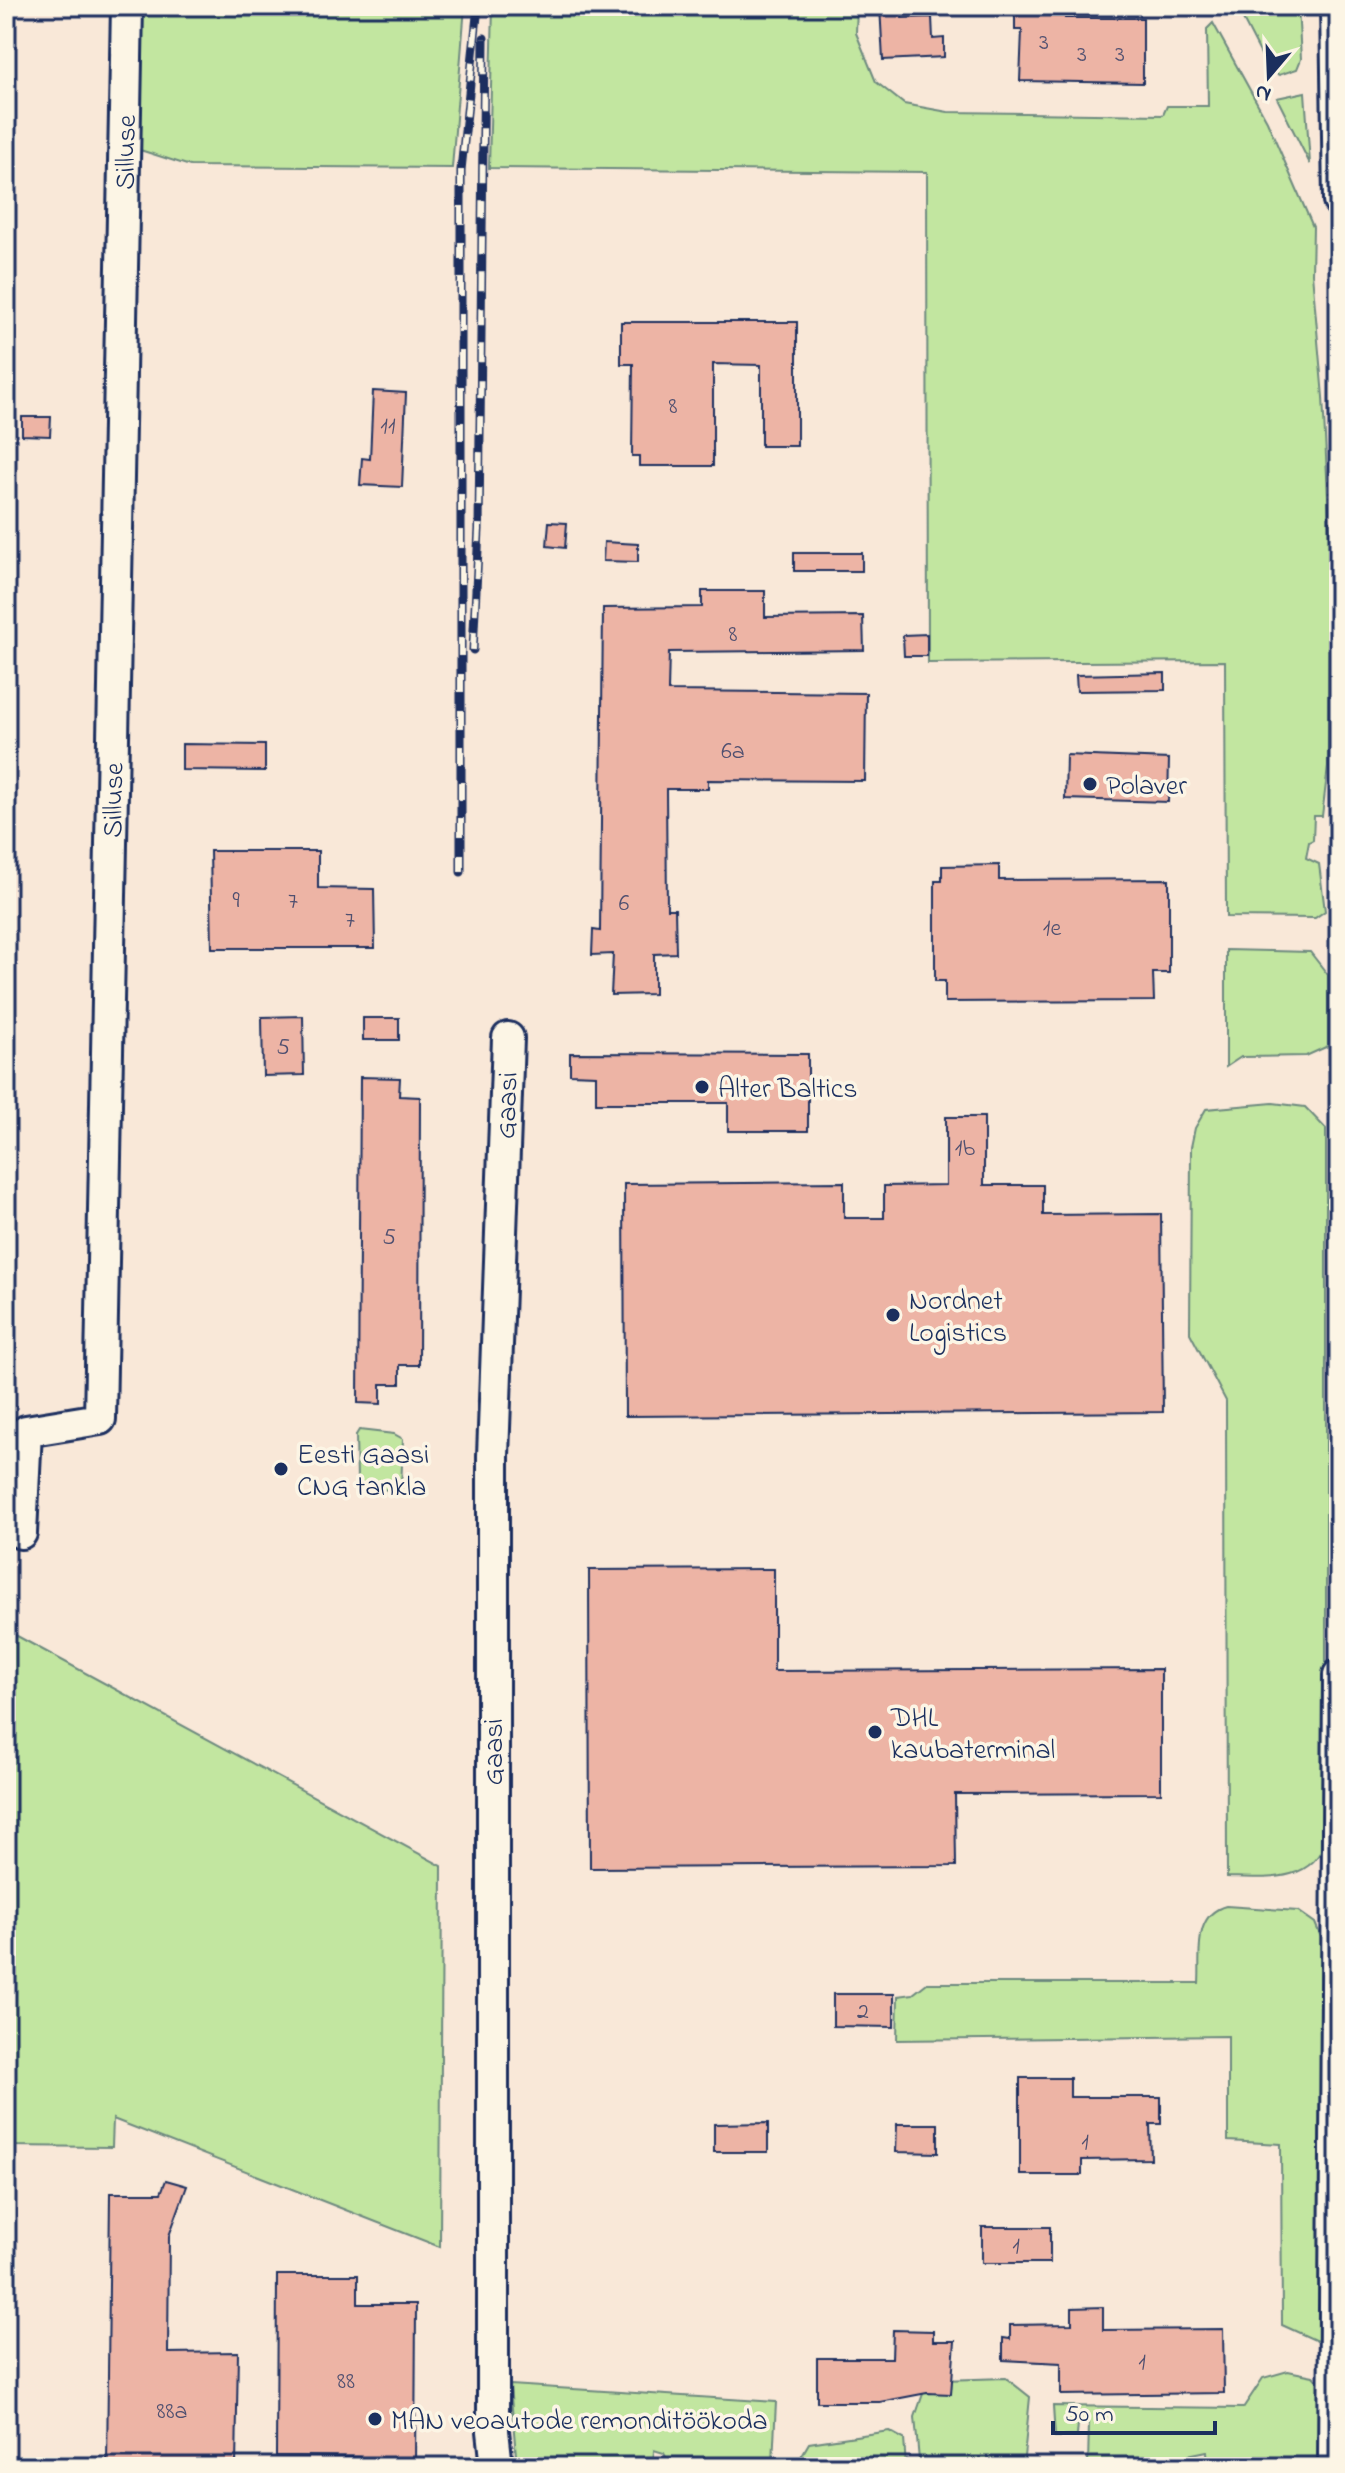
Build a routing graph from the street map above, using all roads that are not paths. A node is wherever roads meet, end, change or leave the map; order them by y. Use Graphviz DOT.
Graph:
graph roads {
  1 [pos="127,6"];
  2 [pos="1336,6"];
  3 [pos="1339,201"];
  4 [pos="508,1038"];
  5 [pos="21,1533"];
  6 [pos="1339,1675"];
  7 [pos="497,2467"];
  8 [pos="1334,2467"];
  1 -- 5 [label="street, Silluse"];
  2 -- 3 [label="street"];
  4 -- 7 [label="street, Gaasi"];
  6 -- 8 [label="street"];
}
